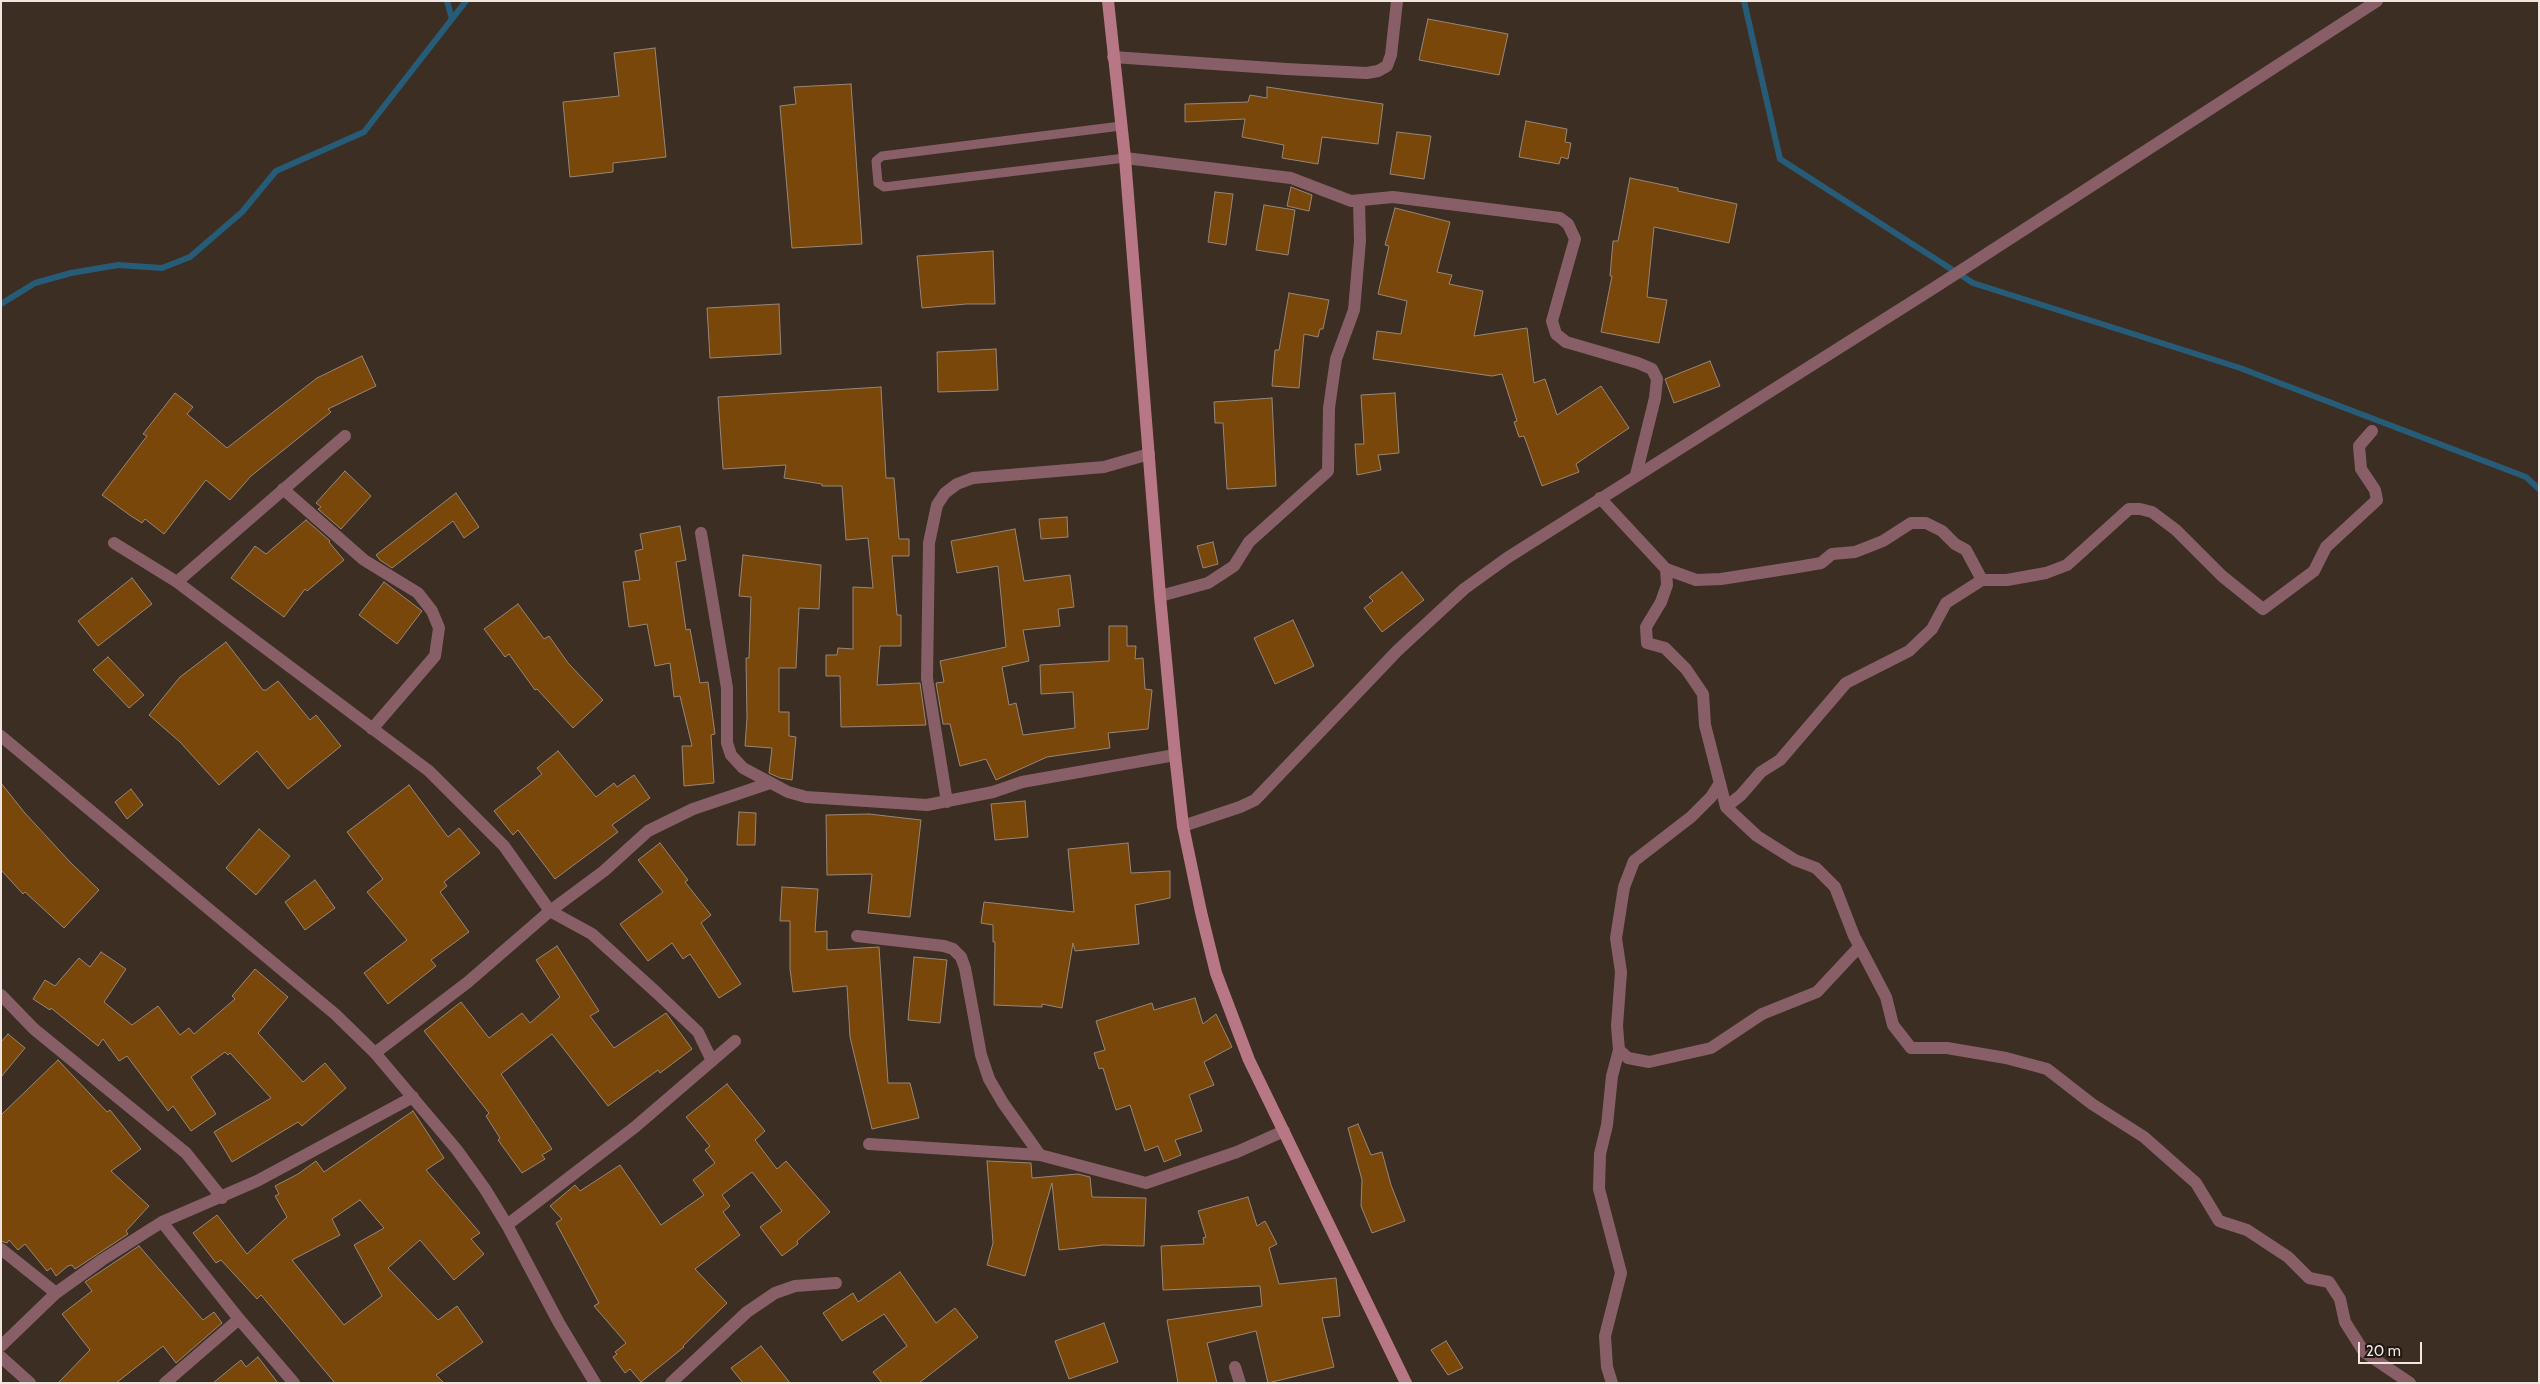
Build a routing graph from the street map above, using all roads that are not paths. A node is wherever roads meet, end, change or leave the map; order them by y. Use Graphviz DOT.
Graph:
graph roads {
  1 [pos="1108,1"];
  2 [pos="1397,1"];
  3 [pos="2377,1"];
  4 [pos="1113,57"];
  5 [pos="1121,126"];
  6 [pos="1125,158"];
  7 [pos="1359,201"];
  8 [pos="2372,431"];
  9 [pos="345,436"];
  10 [pos="1149,454"];
  11 [pos="1636,475"];
  12 [pos="283,489"];
  13 [pos="1600,498"];
  14 [pos="701,533"];
  15 [pos="114,543"];
  16 [pos="1666,569"];
  17 [pos="1982,580"];
  18 [pos="177,582"];
  19 [pos="1160,596"];
  20 [pos="372,728"];
  21 [pos="1,736"];
  22 [pos="1175,755"];
  23 [pos="770,783"];
  24 [pos="1720,783"];
  25 [pos="947,802"];
  26 [pos="1726,807"];
  27 [pos="1183,826"];
  28 [pos="550,911"];
  29 [pos="857,936"];
  30 [pos="1859,947"];
  31 [pos="1,995"];
  32 [pos="735,1041"];
  33 [pos="1620,1050"];
  34 [pos="375,1053"];
  35 [pos="712,1061"];
  36 [pos="413,1097"];
  37 [pos="1284,1131"];
  38 [pos="869,1144"];
  39 [pos="1040,1155"];
  40 [pos="222,1198"];
  41 [pos="162,1222"];
  42 [pos="507,1225"];
  43 [pos="1,1249"];
  44 [pos="836,1283"];
  45 [pos="56,1293"];
  46 [pos="239,1319"];
  47 [pos="1,1346"];
  48 [pos="1,1357"];
  49 [pos="1235,1367"];
  50 [pos="30,1383"];
  51 [pos="165,1383"];
  52 [pos="294,1383"];
  53 [pos="595,1383"];
  54 [pos="671,1383"];
  55 [pos="1240,1383"];
  56 [pos="1406,1383"];
  57 [pos="1612,1383"];
  58 [pos="2410,1383"];
  1 -- 4 [label="main road"];
  2 -- 4 [label="street"];
  3 -- 11 [label="street"];
  4 -- 5 [label="main road"];
  5 -- 6 [label="main road"];
  5 -- 6 [label="lane"];
  6 -- 7 [label="street"];
  6 -- 10 [label="main road"];
  7 -- 11 [label="street"];
  7 -- 19 [label="street"];
  8 -- 17 [label="street"];
  9 -- 12 [label="street"];
  10 -- 19 [label="main road"];
  10 -- 25 [label="street"];
  11 -- 13 [label="street"];
  12 -- 18 [label="street"];
  12 -- 20 [label="street"];
  13 -- 16 [label="street"];
  13 -- 27 [label="street"];
  14 -- 23 [label="street"];
  15 -- 18 [label="street"];
  16 -- 17 [label="street"];
  16 -- 24 [label="street"];
  17 -- 26 [label="street"];
  18 -- 20 [label="street"];
  19 -- 22 [label="main road"];
  20 -- 28 [label="street"];
  21 -- 34 [label="street"];
  22 -- 25 [label="street"];
  22 -- 27 [label="main road"];
  23 -- 25 [label="street"];
  23 -- 28 [label="street"];
  24 -- 26 [label="street"];
  24 -- 33 [label="street"];
  26 -- 30 [label="street"];
  27 -- 37 [label="main road"];
  28 -- 34 [label="street"];
  28 -- 35 [label="street"];
  29 -- 39 [label="street"];
  30 -- 33 [label="street"];
  30 -- 58 [label="street"];
  31 -- 40 [label="street"];
  32 -- 35 [label="street"];
  33 -- 57 [label="street"];
  34 -- 36 [label="street"];
  35 -- 42 [label="street"];
  36 -- 40 [label="street"];
  36 -- 42 [label="street"];
  37 -- 39 [label="street"];
  37 -- 56 [label="main road"];
  38 -- 39 [label="street"];
  40 -- 41 [label="street"];
  41 -- 45 [label="street"];
  41 -- 46 [label="street"];
  42 -- 53 [label="street"];
  43 -- 45 [label="street"];
  44 -- 54 [label="street"];
  45 -- 47 [label="street"];
  46 -- 51 [label="street"];
  46 -- 52 [label="street"];
  48 -- 50 [label="street"];
  49 -- 55 [label="street"];
}
